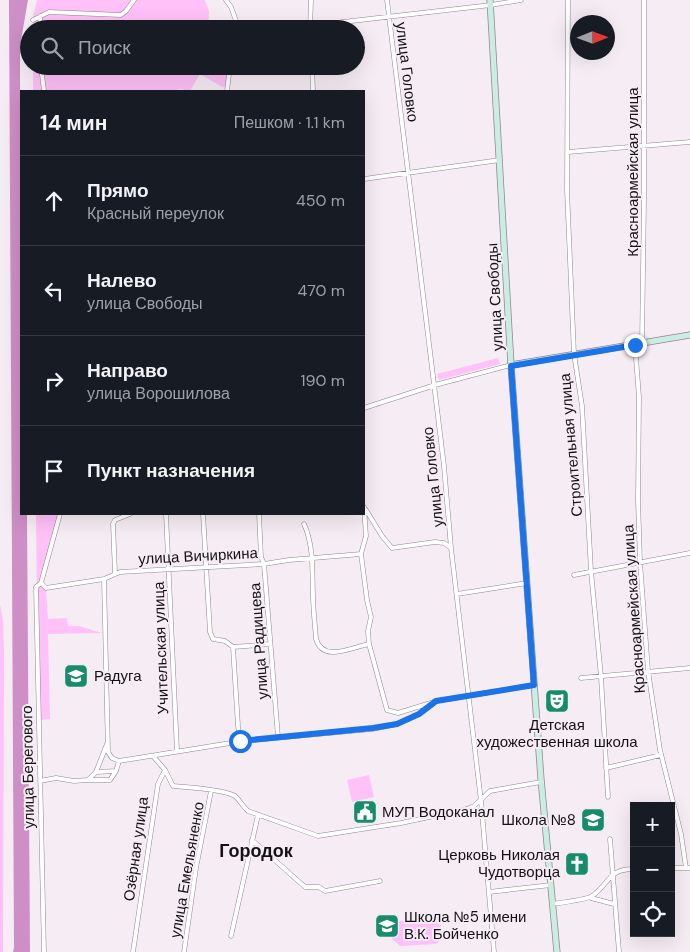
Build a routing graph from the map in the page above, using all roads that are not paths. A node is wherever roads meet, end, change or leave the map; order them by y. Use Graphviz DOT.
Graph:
graph roads {
  1 [pos="134,0"];
  2 [pos="226,0"];
  3 [pos="311,0"];
  4 [pos="387,0"];
  5 [pos="522,0"];
  6 [pos="568,0"];
  7 [pos="644,0"];
  8 [pos="490,2"];
  9 [pos="40,16"];
  10 [pos="389,16"];
  11 [pos="33,20"];
  12 [pos="40,20"];
  13 [pos="236,20"];
  14 [pos="310,20"];
  15 [pos="360,20"];
  16 [pos="42,75"];
  17 [pos="229,75"];
  18 [pos="312,75"];
  19 [pos="44,90"];
  20 [pos="227,90"];
  21 [pos="313,90"];
  22 [pos="690,142"];
  23 [pos="645,146"];
  24 [pos="568,152"];
  25 [pos="500,160"];
  26 [pos="409,172"];
  27 [pos="365,179"];
  28 [pos="690,335"];
  29 [pos="638,345"];
  30 [pos="574,354"];
  31 [pos="511,366"];
  32 [pos="435,385"];
  33 [pos="365,408"];
  34 [pos="365,508"];
  35 [pos="60,515"];
  36 [pos="128,515"];
  37 [pos="166,515"];
  38 [pos="203,515"];
  39 [pos="259,515"];
  40 [pos="365,515"];
  41 [pos="304,524"];
  42 [pos="451,548"];
  43 [pos="690,553"];
  44 [pos="361,554"];
  45 [pos="313,559"];
  46 [pos="640,562"];
  47 [pos="264,564"];
  48 [pos="207,567"];
  49 [pos="169,569"];
  50 [pos="591,571"];
  51 [pos="115,573"];
  52 [pos="574,575"];
  53 [pos="104,579"];
  54 [pos="41,583"];
  55 [pos="527,583"];
  56 [pos="457,594"];
  57 [pos="270,644"];
  58 [pos="369,644"];
  59 [pos="233,647"];
  60 [pos="690,668"];
  61 [pos="648,671"];
  62 [pos="601,676"];
  63 [pos="581,678"];
  64 [pos="534,685"];
  65 [pos="468,695"];
  66 [pos="436,701"];
  67 [pos="278,737"];
  68 [pos="108,740"];
  69 [pos="240,741"];
  70 [pos="177,751"];
  71 [pos="661,755"];
  72 [pos="153,756"];
  73 [pos="119,762"];
  74 [pos="606,768"];
  75 [pos="165,770"];
  76 [pos="116,771"];
  77 [pos="96,772"];
  78 [pos="88,780"];
  79 [pos="40,781"];
  80 [pos="541,782"];
  81 [pos="212,791"];
  82 [pos="608,798"];
  83 [pos="480,800"];
  84 [pos="258,815"];
  85 [pos="610,839"];
  86 [pos="252,840"];
  87 [pos="675,868"];
  88 [pos="688,868"];
  89 [pos="630,869"];
  90 [pos="612,874"];
  91 [pos="380,881"];
  92 [pos="551,885"];
  93 [pos="489,892"];
  94 [pos="591,898"];
  95 [pos="553,904"];
  96 [pos="614,904"];
  97 [pos="231,936"];
  98 [pos="44,952"];
  99 [pos="133,952"];
  100 [pos="184,952"];
  101 [pos="494,952"];
  102 [pos="557,952"];
  103 [pos="619,952"];
  1 -- 9 [label="street"];
  2 -- 13 [label="street"];
  3 -- 14 [label="street"];
  4 -- 10 [label="street, улица Головко"];
  5 -- 8 [label="street"];
  6 -- 24 [label="street, Строительная улица"];
  7 -- 23 [label="street, Красноармейская улица"];
  8 -- 10 [label="street"];
  8 -- 25 [label="main road, улица Свободы"];
  9 -- 11 [label="street"];
  9 -- 12 [label="street"];
  10 -- 15 [label="street"];
  10 -- 26 [label="street, улица Головко"];
  16 -- 19 [label="street"];
  17 -- 20 [label="street"];
  18 -- 21 [label="street"];
  22 -- 23 [label="street"];
  23 -- 24 [label="street"];
  23 -- 29 [label="street, Красноармейская улица"];
  24 -- 30 [label="street, Строительная улица"];
  25 -- 26 [label="street"];
  25 -- 31 [label="main road, улица Свободы"];
  26 -- 27 [label="street"];
  26 -- 32 [label="street, улица Головко"];
  28 -- 29 [label="main road"];
  29 -- 30 [label="main road"];
  29 -- 46 [label="street, Красноармейская улица"];
  30 -- 31 [label="main road"];
  30 -- 50 [label="street, Строительная улица"];
  31 -- 32 [label="street"];
  31 -- 55 [label="main road, улица Свободы"];
  32 -- 33 [label="street"];
  32 -- 42 [label="street, улица Головко"];
  34 -- 42 [label="street"];
  35 -- 54 [label="street"];
  36 -- 51 [label="street"];
  37 -- 49 [label="street, Учительская улица"];
  38 -- 48 [label="street"];
  39 -- 47 [label="street, улица Радищева"];
  40 -- 44 [label="street"];
  41 -- 45 [label="street"];
  42 -- 56 [label="street, улица Головко"];
  43 -- 46 [label="street"];
  44 -- 45 [label="street, улица Вичиркина"];
  44 -- 58 [label="street"];
  45 -- 47 [label="street, улица Вичиркина"];
  45 -- 58 [label="street"];
  46 -- 50 [label="street"];
  46 -- 61 [label="street, Красноармейская улица"];
  47 -- 48 [label="street, улица Вичиркина"];
  47 -- 57 [label="street, улица Радищева"];
  48 -- 49 [label="street, улица Вичиркина"];
  48 -- 59 [label="street"];
  49 -- 51 [label="street, улица Вичиркина"];
  49 -- 70 [label="street, Учительская улица"];
  50 -- 52 [label="street"];
  50 -- 62 [label="street, Строительная улица"];
  51 -- 53 [label="street, улица Вичиркина"];
  53 -- 54 [label="street, улица Вичиркина"];
  53 -- 68 [label="street"];
  54 -- 79 [label="street, улица Берегового"];
  55 -- 56 [label="street"];
  55 -- 64 [label="main road, улица Свободы"];
  56 -- 65 [label="street, улица Головко"];
  57 -- 59 [label="street"];
  57 -- 67 [label="street, улица Радищева"];
  58 -- 66 [label="street"];
  59 -- 69 [label="street"];
  60 -- 61 [label="street"];
  61 -- 62 [label="street"];
  61 -- 71 [label="street, Красноармейская улица"];
  62 -- 63 [label="street"];
  62 -- 74 [label="street, Строительная улица"];
  64 -- 65 [label="street"];
  64 -- 80 [label="main road, улица Свободы"];
  65 -- 66 [label="street"];
  65 -- 83 [label="street, улица Головко"];
  66 -- 67 [label="street"];
  67 -- 69 [label="street"];
  68 -- 73 [label="street"];
  68 -- 77 [label="street"];
  69 -- 70 [label="street"];
  70 -- 72 [label="street"];
  71 -- 74 [label="street"];
  71 -- 88 [label="street, Красноармейская улица"];
  72 -- 73 [label="street"];
  72 -- 75 [label="street"];
  73 -- 76 [label="street"];
  74 -- 82 [label="street, Строительная улица"];
  75 -- 81 [label="street"];
  75 -- 99 [label="street, Озёрная улица"];
  76 -- 77 [label="street"];
  76 -- 78 [label="street"];
  77 -- 78 [label="street"];
  78 -- 79 [label="street"];
  79 -- 98 [label="street, улица Берегового"];
  80 -- 83 [label="street"];
  80 -- 92 [label="main road, улица Свободы"];
  81 -- 84 [label="street"];
  81 -- 100 [label="street, улица Емельяненко"];
  83 -- 84 [label="street"];
  83 -- 93 [label="street, улица Головко"];
  84 -- 86 [label="street"];
  85 -- 90 [label="street"];
  86 -- 91 [label="street"];
  86 -- 97 [label="street"];
  87 -- 88 [label="street"];
  89 -- 90 [label="street"];
  90 -- 94 [label="street"];
  90 -- 96 [label="street"];
  92 -- 93 [label="street"];
  92 -- 95 [label="main road, улица Свободы"];
  93 -- 101 [label="street, улица Головко"];
  94 -- 95 [label="street"];
  94 -- 96 [label="street"];
  95 -- 102 [label="main road, улица Свободы"];
  96 -- 103 [label="street"];
}
